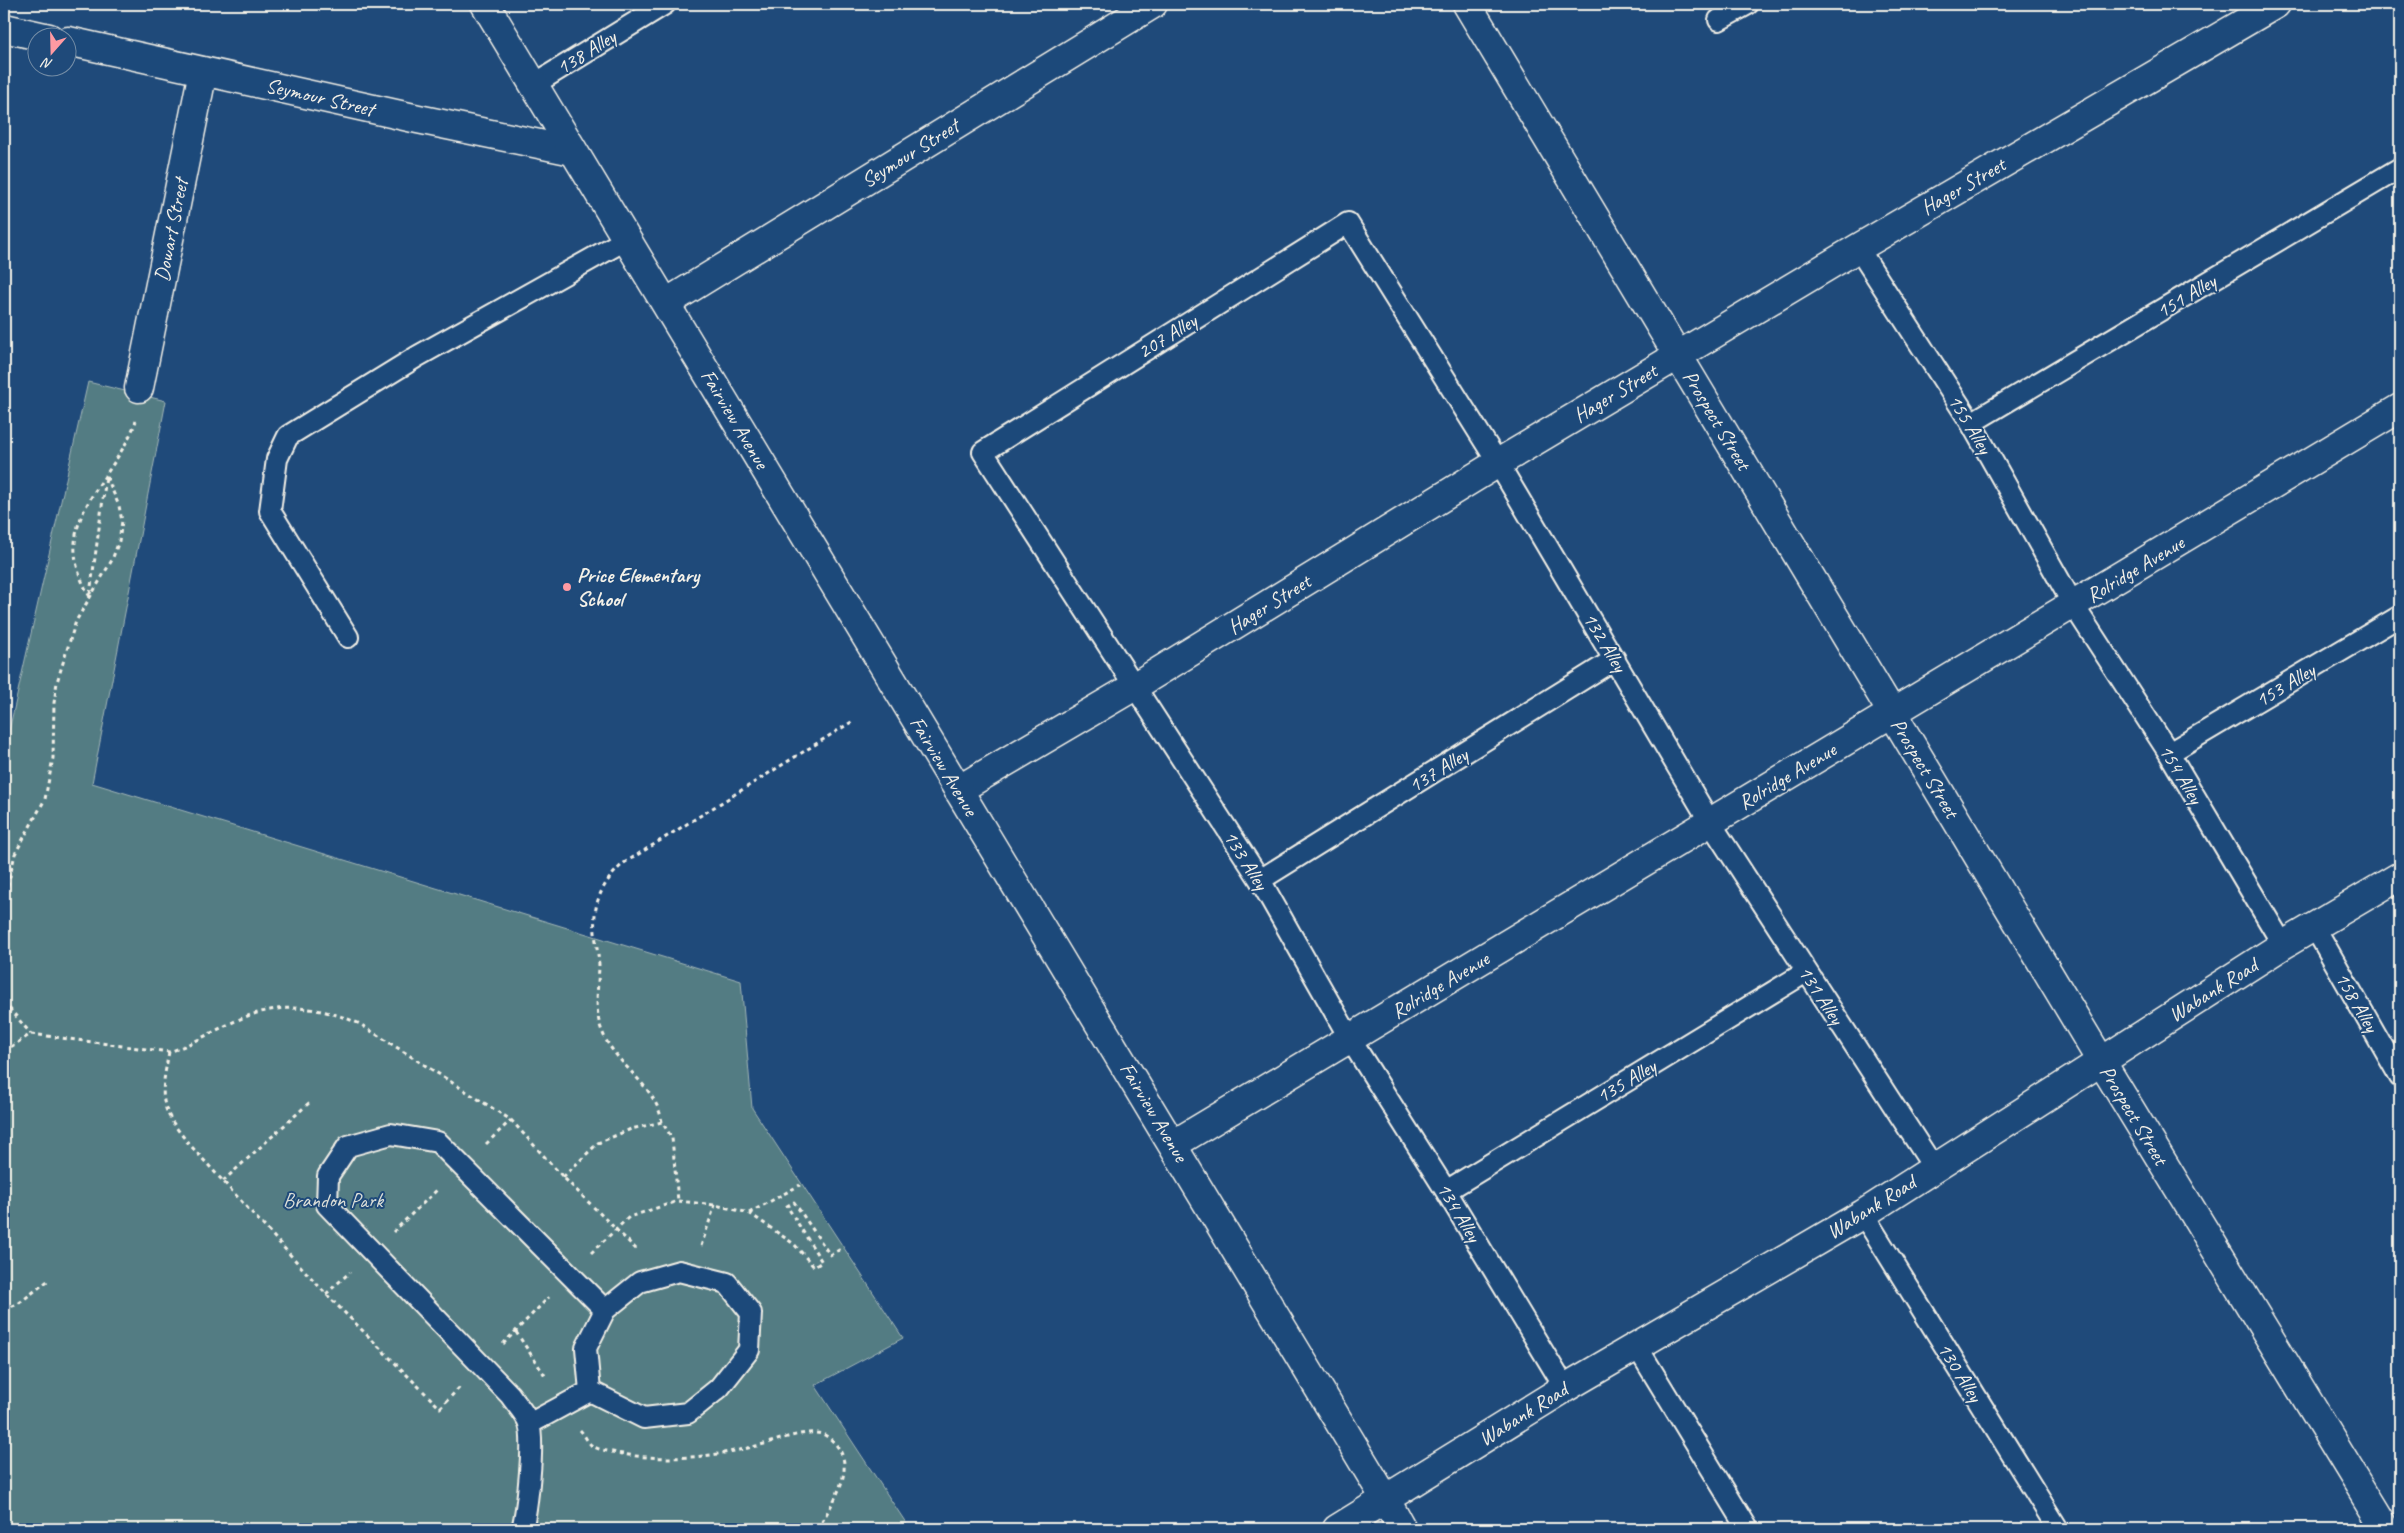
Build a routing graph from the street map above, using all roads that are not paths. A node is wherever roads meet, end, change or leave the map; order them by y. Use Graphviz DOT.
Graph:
graph roads {
  1 [pos="485,4"];
  2 [pos="665,4"];
  3 [pos="1154,4"];
  4 [pos="1467,4"];
  5 [pos="1748,4"];
  6 [pos="2276,4"];
  7 [pos="1718,20"];
  8 [pos="4,28"];
  9 [pos="28,33"];
  10 [pos="78,44"];
  11 [pos="203,71"];
  12 [pos="533,85"];
  13 [pos="573,151"];
  14 [pos="2400,168"];
  15 [pos="627,239"];
  16 [pos="1858,248"];
  17 [pos="666,303"];
  18 [pos="1678,355"];
  19 [pos="139,388"];
  20 [pos="2400,408"];
  21 [pos="1971,423"];
  22 [pos="1498,463"];
  23 [pos="2074,606"];
  24 [pos="2400,616"];
  25 [pos="348,637"];
  26 [pos="1615,659"];
  27 [pos="1135,686"];
  28 [pos="1892,713"];
  29 [pos="2169,753"];
  30 [pos="958,790"];
  31 [pos="1710,822"];
  32 [pos="2400,876"];
  33 [pos="1260,880"];
  34 [pos="2314,926"];
  35 [pos="2283,945"];
  36 [pos="1806,972"];
  37 [pos="1350,1039"];
  38 [pos="2101,1061"];
  39 [pos="2400,1077"];
  40 [pos="1174,1144"];
  41 [pos="1934,1168"];
  42 [pos="1446,1191"];
  43 [pos="1863,1214"];
  44 [pos="605,1310"];
  45 [pos="1636,1345"];
  46 [pos="1565,1388"];
  47 [pos="590,1391"];
  48 [pos="530,1424"];
  49 [pos="1386,1500"];
  50 [pos="522,1529"];
  51 [pos="1337,1529"];
  52 [pos="1402,1529"];
  53 [pos="1748,1529"];
  54 [pos="2058,1529"];
  55 [pos="2386,1529"];
  1 -- 12 [label="street, Fairview Avenue"];
  2 -- 12 [label="lane, 138 Alley"];
  3 -- 17 [label="street, Seymour Street"];
  4 -- 18 [label="street, Prospect Street"];
  5 -- 7 [label="lane"];
  6 -- 16 [label="street, Hager Street"];
  8 -- 9 [label="street"];
  10 -- 11 [label="street, Seymour Street"];
  11 -- 13 [label="street, Seymour Street"];
  11 -- 19 [label="street, Dowart Street"];
  12 -- 13 [label="street, Fairview Avenue"];
  13 -- 15 [label="street, Fairview Avenue"];
  14 -- 21 [label="lane, 151 Alley"];
  15 -- 17 [label="street, Fairview Avenue"];
  15 -- 25 [label="lane"];
  16 -- 18 [label="street, Hager Street"];
  16 -- 21 [label="lane, 155 Alley"];
  17 -- 30 [label="street, Fairview Avenue"];
  18 -- 22 [label="street, Hager Street"];
  18 -- 28 [label="street, Prospect Street"];
  20 -- 23 [label="street, Rolridge Avenue"];
  21 -- 23 [label="lane, 155 Alley"];
  22 -- 26 [label="lane, 132 Alley"];
  22 -- 27 [label="street, Hager Street"];
  22 -- 27 [label="lane, 207 Alley"];
  23 -- 28 [label="street, Rolridge Avenue"];
  23 -- 29 [label="lane, 154 Alley"];
  24 -- 29 [label="lane, 153 Alley"];
  26 -- 31 [label="lane, 132 Alley"];
  26 -- 33 [label="lane, 137 Alley"];
  27 -- 30 [label="street, Hager Street"];
  27 -- 33 [label="lane, 133 Alley"];
  28 -- 31 [label="street, Rolridge Avenue"];
  28 -- 38 [label="street, Prospect Street"];
  29 -- 35 [label="lane, 154 Alley"];
  30 -- 40 [label="street, Fairview Avenue"];
  31 -- 36 [label="lane, 131 Alley"];
  31 -- 37 [label="street, Rolridge Avenue"];
  32 -- 34 [label="street, Wabank Road"];
  33 -- 37 [label="lane, 133 Alley"];
  34 -- 35 [label="street, Wabank Road"];
  34 -- 39 [label="lane, 158 Alley"];
  35 -- 38 [label="street, Wabank Road"];
  36 -- 41 [label="lane, 131 Alley"];
  36 -- 42 [label="lane, 135 Alley"];
  37 -- 40 [label="street, Rolridge Avenue"];
  37 -- 42 [label="lane, 134 Alley"];
  38 -- 41 [label="street, Wabank Road"];
  38 -- 55 [label="street, Prospect Street"];
  40 -- 49 [label="street, Fairview Avenue"];
  41 -- 43 [label="street, Wabank Road"];
  42 -- 46 [label="lane, 134 Alley"];
  43 -- 45 [label="street, Wabank Road"];
  43 -- 54 [label="lane, 130 Alley"];
  44 -- 47 [label="lane"];
  44 -- 47 [label="lane"];
  44 -- 48 [label="lane"];
  45 -- 46 [label="street, Wabank Road"];
  45 -- 53 [label="lane"];
  46 -- 49 [label="street, Wabank Road"];
  47 -- 48 [label="lane"];
  48 -- 50 [label="lane"];
  49 -- 51 [label="street, Wabank Road"];
  49 -- 52 [label="street, Fairview Avenue"];
}
